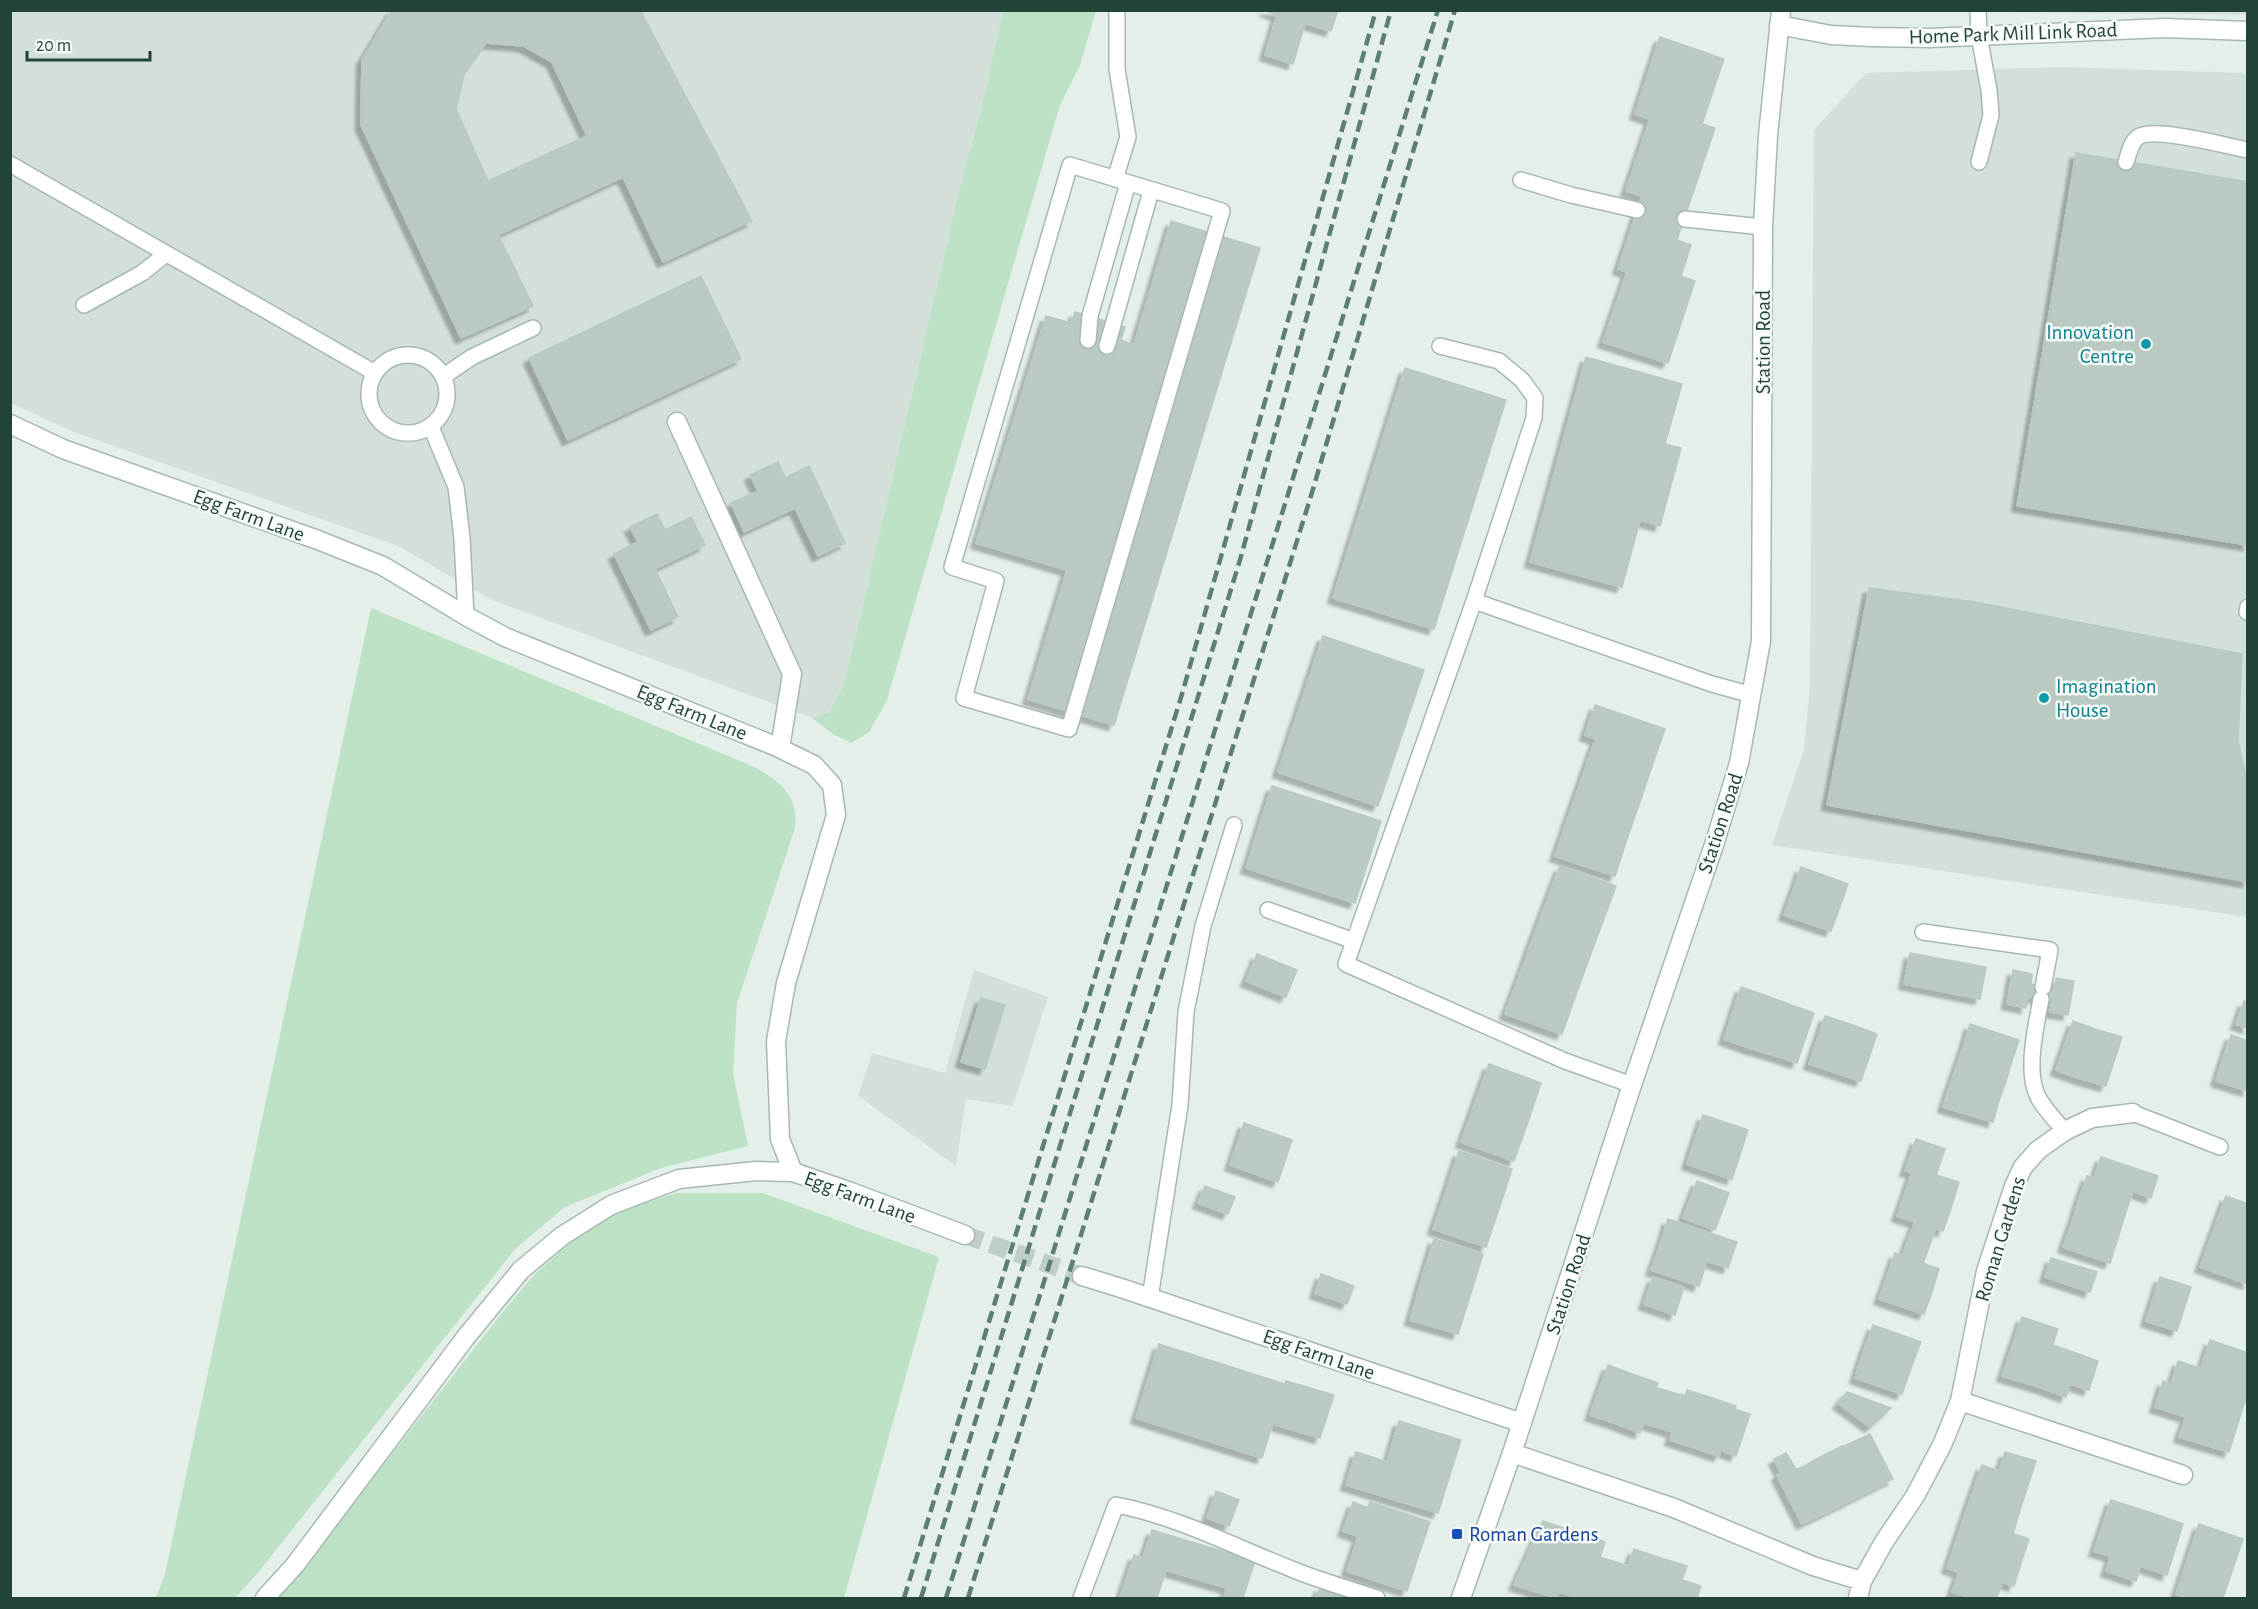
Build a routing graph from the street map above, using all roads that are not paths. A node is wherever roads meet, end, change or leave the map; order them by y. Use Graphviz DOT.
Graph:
graph roads {
  1 [pos="1117,10"];
  2 [pos="1978,10"];
  3 [pos="1780,18"];
  4 [pos="2247,31"];
  5 [pos="1979,36"];
  6 [pos="2247,150"];
  7 [pos="1979,162"];
  8 [pos="2126,162"];
  9 [pos="10,164"];
  10 [pos="1521,180"];
  11 [pos="1122,181"];
  12 [pos="1151,191"];
  13 [pos="1637,210"];
  14 [pos="1685,219"];
  15 [pos="1763,227"];
  16 [pos="166,254"];
  17 [pos="84,305"];
  18 [pos="533,328"];
  19 [pos="1088,340"];
  20 [pos="1107,346"];
  21 [pos="1440,346"];
  22 [pos="375,373"];
  23 [pos="444,376"];
  24 [pos="677,422"];
  25 [pos="10,424"];
  26 [pos="430,427"];
  27 [pos="1474,601"];
  28 [pos="466,616"];
  29 [pos="1752,695"];
  30 [pos="780,748"];
  31 [pos="1234,825"];
  32 [pos="1268,910"];
  33 [pos="1923,932"];
  34 [pos="1354,941"];
  35 [pos="1632,1086"];
  36 [pos="2133,1113"];
  37 [pos="2065,1131"];
  38 [pos="2220,1147"];
  39 [pos="793,1172"];
  40 [pos="965,1235"];
  41 [pos="1082,1276"];
  42 [pos="1150,1298"];
  43 [pos="1960,1401"];
  44 [pos="1522,1422"];
  45 [pos="1512,1453"];
  46 [pos="2183,1475"];
  47 [pos="1860,1590"];
  48 [pos="265,1599"];
  49 [pos="1081,1599"];
  50 [pos="1377,1599"];
  51 [pos="1461,1599"];
  1 -- 11 [label="lane"];
  2 -- 5 [label="lane"];
  3 -- 5 [label="street, Home Park Mill Link Road"];
  3 -- 15 [label="street, Station Road"];
  4 -- 5 [label="street, Home Park Mill Link Road"];
  5 -- 7 [label="lane"];
  6 -- 8 [label="lane"];
  9 -- 16 [label="lane"];
  10 -- 13 [label="lane"];
  11 -- 12 [label="lane"];
  11 -- 12 [label="lane"];
  11 -- 19 [label="lane"];
  12 -- 20 [label="lane"];
  14 -- 15 [label="lane"];
  15 -- 29 [label="street, Station Road"];
  16 -- 17 [label="lane"];
  16 -- 22 [label="lane"];
  18 -- 23 [label="lane"];
  21 -- 27 [label="lane"];
  22 -- 23 [label="lane"];
  22 -- 26 [label="lane"];
  23 -- 26 [label="lane"];
  24 -- 30 [label="street"];
  25 -- 28 [label="street, Egg Farm Lane"];
  26 -- 28 [label="lane"];
  27 -- 29 [label="lane"];
  27 -- 34 [label="lane"];
  28 -- 30 [label="street, Egg Farm Lane"];
  29 -- 35 [label="street, Station Road"];
  30 -- 39 [label="street, Egg Farm Lane"];
  31 -- 42 [label="lane"];
  32 -- 34 [label="lane"];
  33 -- 37 [label="lane"];
  34 -- 35 [label="lane"];
  35 -- 44 [label="street, Station Road"];
  36 -- 37 [label="street, Roman Gardens"];
  36 -- 38 [label="lane"];
  37 -- 43 [label="street, Roman Gardens"];
  39 -- 40 [label="street, Egg Farm Lane"];
  39 -- 48 [label="street"];
  41 -- 42 [label="street, Egg Farm Lane"];
  42 -- 44 [label="street, Egg Farm Lane"];
  43 -- 46 [label="street"];
  43 -- 47 [label="street, Roman Gardens"];
  44 -- 45 [label="street, Station Road"];
  45 -- 47 [label="street, Roman Gardens"];
  45 -- 51 [label="street, Station Road"];
  49 -- 50 [label="lane"];
}
